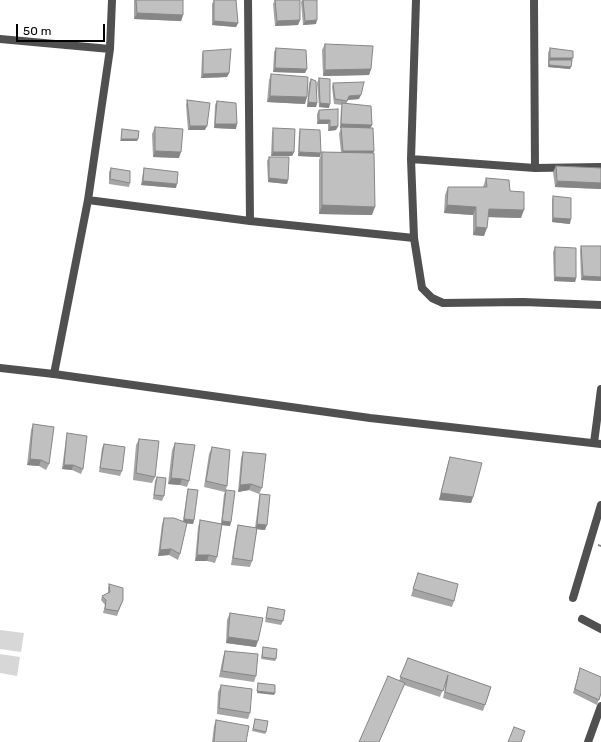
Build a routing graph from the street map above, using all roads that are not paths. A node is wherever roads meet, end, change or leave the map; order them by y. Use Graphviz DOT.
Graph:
graph roads {
  1 [pos="112,0"];
  2 [pos="248,0"];
  3 [pos="416,0"];
  4 [pos="534,0"];
  5 [pos="0,39"];
  6 [pos="110,49"];
  7 [pos="411,159"];
  8 [pos="601,167"];
  9 [pos="535,168"];
  10 [pos="88,200"];
  11 [pos="250,221"];
  12 [pos="414,238"];
  13 [pos="601,305"];
  14 [pos="0,368"];
  15 [pos="54,374"];
  16 [pos="601,389"];
  17 [pos="598,443"];
  18 [pos="601,505"];
  19 [pos="573,598"];
  20 [pos="582,618"];
  21 [pos="601,629"];
  22 [pos="601,706"];
  23 [pos="588,742"];
  1 -- 6 [label="street"];
  2 -- 11 [label="street"];
  3 -- 7 [label="street"];
  4 -- 9 [label="street"];
  5 -- 6 [label="street"];
  6 -- 10 [label="street"];
  7 -- 9 [label="street"];
  7 -- 12 [label="street"];
  8 -- 9 [label="street"];
  10 -- 11 [label="street"];
  10 -- 15 [label="street"];
  11 -- 12 [label="street"];
  12 -- 13 [label="street"];
  14 -- 15 [label="street"];
  15 -- 17 [label="street"];
  16 -- 17 [label="street"];
  18 -- 19 [label="street"];
  20 -- 21 [label="street"];
  22 -- 23 [label="street"];
}
